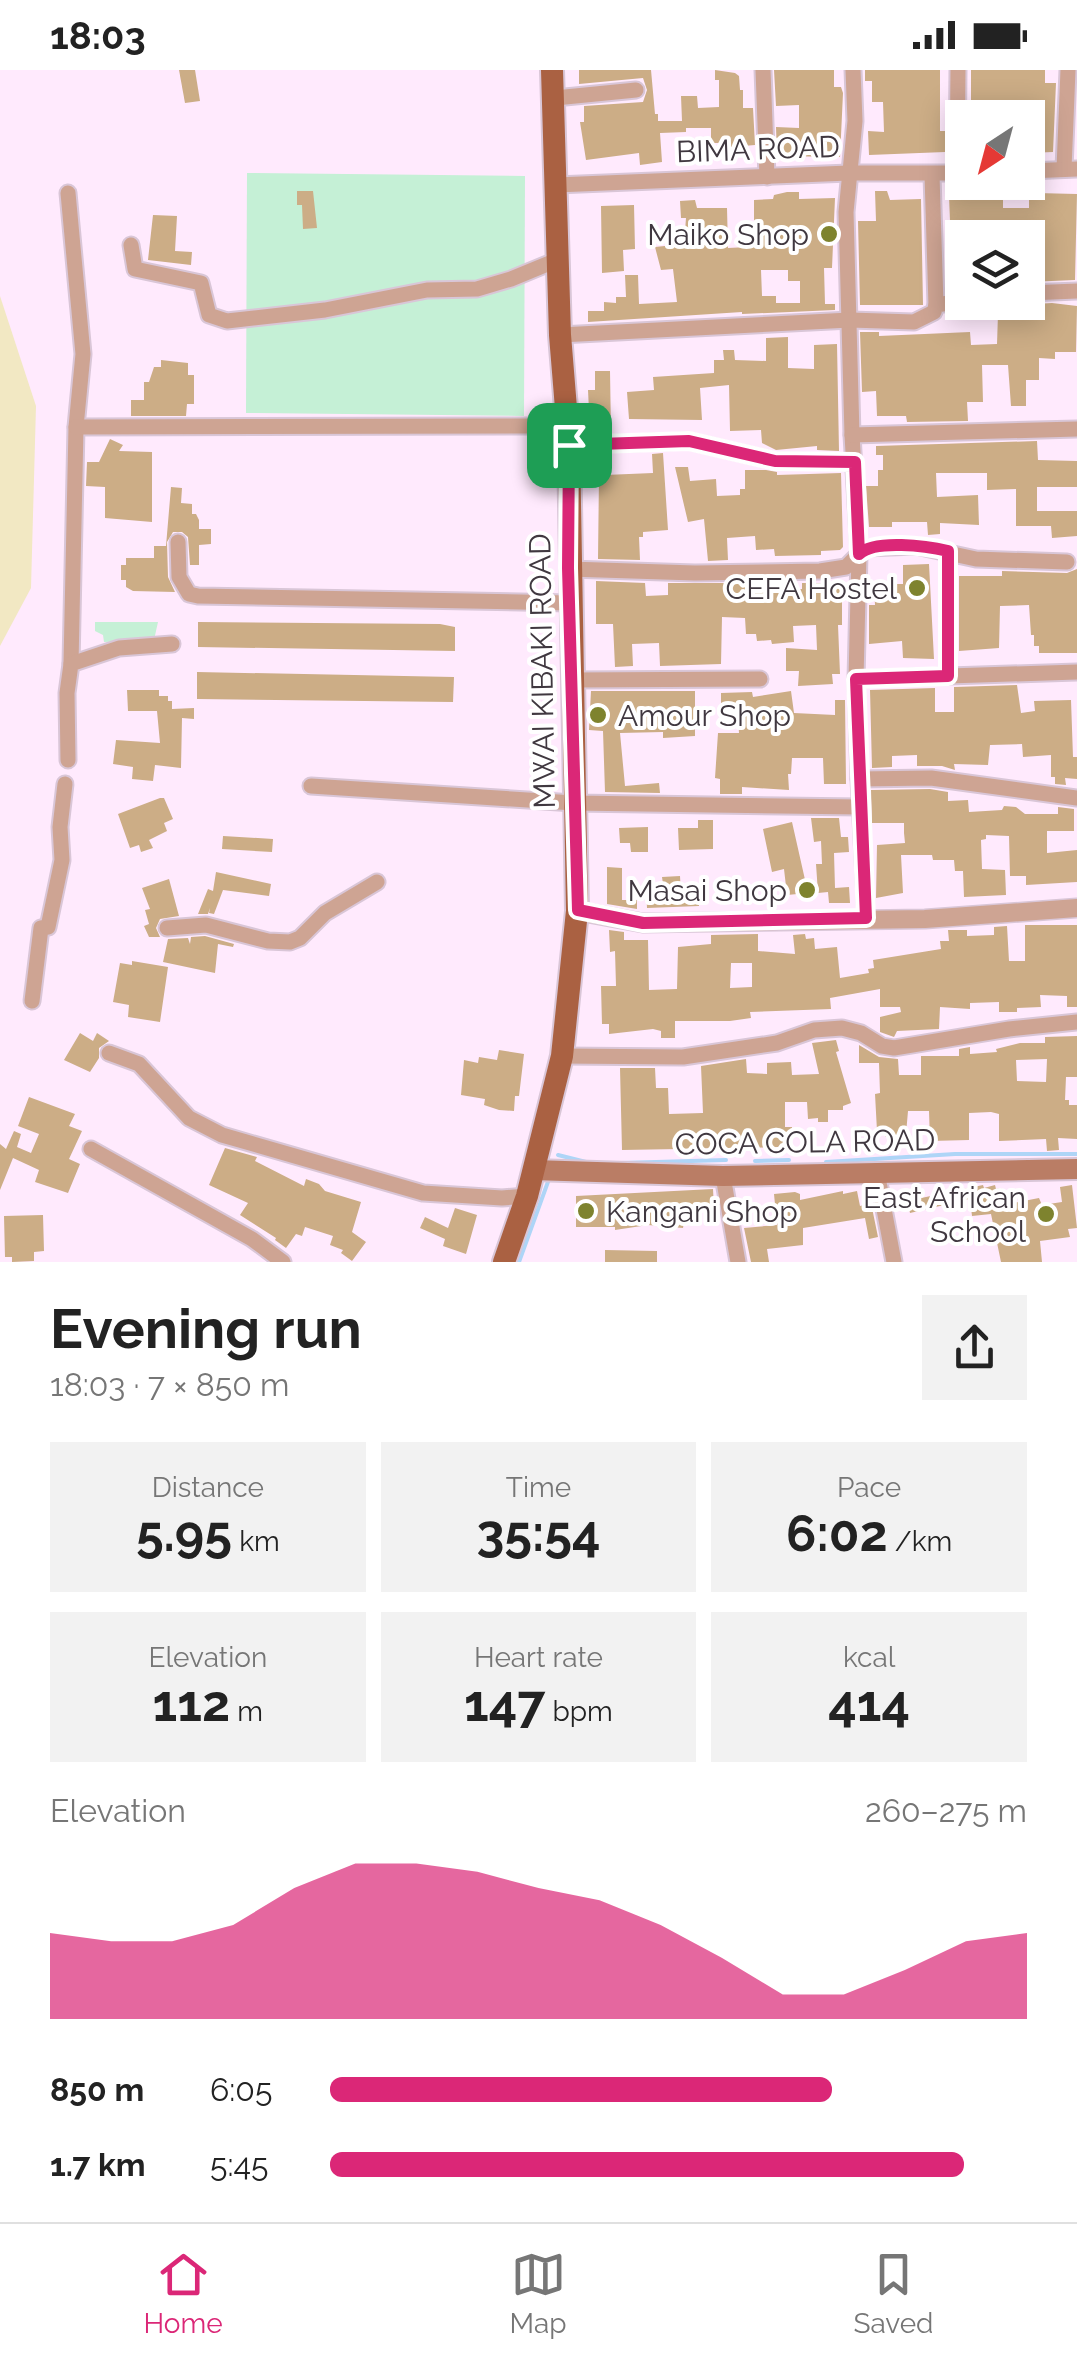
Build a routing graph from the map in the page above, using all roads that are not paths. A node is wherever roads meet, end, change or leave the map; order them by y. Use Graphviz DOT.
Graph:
graph roads {
  1 [pos="552,70"];
  2 [pos="763,70"];
  3 [pos="853,70"];
  4 [pos="958,70"];
  5 [pos="1068,70"];
  6 [pos="636,90"];
  7 [pos="555,98"];
  8 [pos="959,100"];
  9 [pos="1070,169"];
  10 [pos="1045,170"];
  11 [pos="849,173"];
  12 [pos="932,175"];
  13 [pos="945,175"];
  14 [pos="768,177"];
  15 [pos="556,184"];
  16 [pos="68,192"];
  17 [pos="131,245"];
  18 [pos="557,260"];
  19 [pos="1077,291"];
  20 [pos="1045,292"];
  21 [pos="945,304"];
  22 [pos="936,305"];
  23 [pos="850,320"];
  24 [pos="560,336"];
  25 [pos="76,428"];
  26 [pos="1077,430"];
  27 [pos="568,434"];
  28 [pos="852,436"];
  29 [pos="855,462"];
  30 [pos="178,542"];
  31 [pos="948,551"];
  32 [pos="859,554"];
  33 [pos="1067,562"];
  34 [pos="568,568"];
  35 [pos="570,603"];
  36 [pos="172,644"];
  37 [pos="71,664"];
  38 [pos="1077,672"];
  39 [pos="948,676"];
  40 [pos="760,679"];
  41 [pos="856,679"];
  42 [pos="572,680"];
  43 [pos="68,760"];
  44 [pos="858,779"];
  45 [pos="64,784"];
  46 [pos="311,786"];
  47 [pos="1077,798"];
  48 [pos="574,803"];
  49 [pos="860,807"];
  50 [pos="378,882"];
  51 [pos="1077,908"];
  52 [pos="578,910"];
  53 [pos="866,918"];
  54 [pos="168,928"];
  55 [pos="32,1001"];
  56 [pos="1077,1022"];
  57 [pos="108,1053"];
  58 [pos="562,1056"];
  59 [pos="92,1149"];
  60 [pos="1077,1169"];
  61 [pos="534,1170"];
  62 [pos="877,1172"];
  63 [pos="724,1176"];
  64 [pos="527,1196"];
  65 [pos="284,1262"];
  66 [pos="504,1262"];
  67 [pos="738,1262"];
  68 [pos="894,1262"];
  1 -- 7 [label="main road, MWAI KIBAKI ROAD"];
  2 -- 14 [label="street"];
  3 -- 11 [label="street"];
  4 -- 8 [label="street"];
  5 -- 9 [label="street"];
  6 -- 7 [label="street"];
  7 -- 15 [label="main road, MWAI KIBAKI ROAD"];
  9 -- 10 [label="street"];
  11 -- 12 [label="street, BIMA ROAD"];
  11 -- 14 [label="street, BIMA ROAD"];
  11 -- 23 [label="street"];
  12 -- 13 [label="street, BIMA ROAD"];
  12 -- 22 [label="street"];
  14 -- 15 [label="street, BIMA ROAD"];
  15 -- 18 [label="main road, MWAI KIBAKI ROAD"];
  16 -- 25 [label="street"];
  17 -- 18 [label="street"];
  18 -- 24 [label="main road, MWAI KIBAKI ROAD"];
  19 -- 20 [label="street"];
  21 -- 22 [label="street"];
  22 -- 23 [label="street"];
  23 -- 24 [label="street"];
  23 -- 28 [label="street"];
  24 -- 27 [label="main road, MWAI KIBAKI ROAD"];
  25 -- 27 [label="street"];
  25 -- 37 [label="street"];
  26 -- 28 [label="street"];
  27 -- 29 [label="street"];
  27 -- 34 [label="main road, MWAI KIBAKI ROAD"];
  28 -- 29 [label="street"];
  29 -- 32 [label="street"];
  30 -- 35 [label="street"];
  31 -- 32 [label="street"];
  31 -- 33 [label="street"];
  31 -- 39 [label="street"];
  32 -- 34 [label="street"];
  32 -- 41 [label="street"];
  34 -- 35 [label="main road, MWAI KIBAKI ROAD"];
  35 -- 42 [label="main road, MWAI KIBAKI ROAD"];
  36 -- 37 [label="street"];
  37 -- 43 [label="street"];
  38 -- 39 [label="street"];
  39 -- 41 [label="street"];
  40 -- 42 [label="street"];
  41 -- 44 [label="street"];
  42 -- 48 [label="main road, MWAI KIBAKI ROAD"];
  44 -- 47 [label="street"];
  44 -- 49 [label="street"];
  45 -- 55 [label="street"];
  46 -- 48 [label="street"];
  48 -- 49 [label="street"];
  48 -- 52 [label="main road, MWAI KIBAKI ROAD"];
  49 -- 53 [label="street"];
  50 -- 54 [label="street"];
  51 -- 53 [label="street"];
  52 -- 53 [label="street"];
  52 -- 58 [label="main road, MWAI KIBAKI ROAD"];
  56 -- 58 [label="street"];
  57 -- 64 [label="street"];
  58 -- 61 [label="main road, MWAI KIBAKI ROAD"];
  59 -- 65 [label="street"];
  60 -- 62 [label="main road, COCA COLA ROAD"];
  61 -- 63 [label="main road, COCA COLA ROAD"];
  61 -- 64 [label="main road, MWAI KIBAKI ROAD"];
  62 -- 63 [label="main road, COCA COLA ROAD"];
  62 -- 68 [label="street"];
  63 -- 67 [label="street"];
  64 -- 66 [label="main road, MWAI KIBAKI ROAD"];
}
